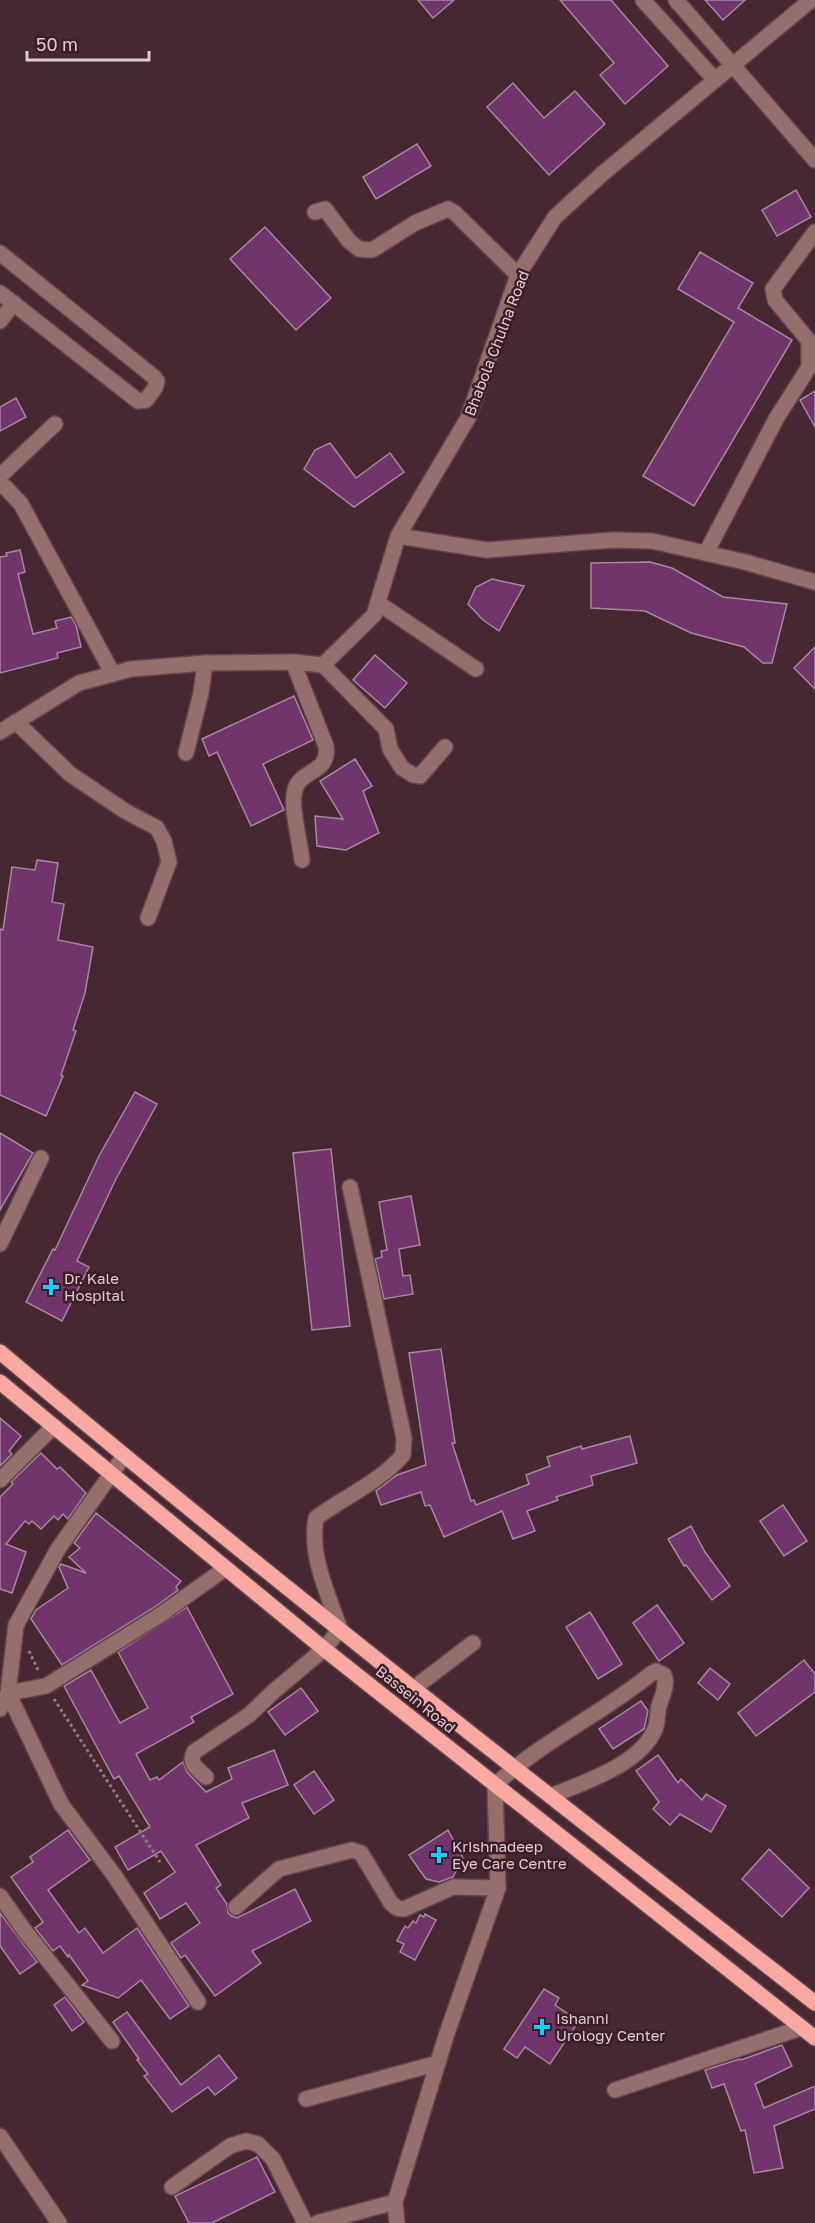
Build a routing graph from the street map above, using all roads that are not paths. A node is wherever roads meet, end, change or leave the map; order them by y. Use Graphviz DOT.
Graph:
graph roads {
  1 [pos="643,0"];
  2 [pos="676,0"];
  3 [pos="811,0"];
  4 [pos="733,64"];
  5 [pos="715,80"];
  6 [pos="815,160"];
  7 [pos="315,212"];
  8 [pos="815,232"];
  9 [pos="0,253"];
  10 [pos="518,275"];
  11 [pos="0,292"];
  12 [pos="14,303"];
  13 [pos="0,321"];
  14 [pos="118,348"];
  15 [pos="99,370"];
  16 [pos="55,424"];
  17 [pos="0,476"];
  18 [pos="0,486"];
  19 [pos="398,536"];
  20 [pos="706,553"];
  21 [pos="815,582"];
  22 [pos="378,603"];
  23 [pos="293,662"];
  24 [pos="205,663"];
  25 [pos="323,665"];
  26 [pos="476,669"];
  27 [pos="112,674"];
  28 [pos="16,722"];
  29 [pos="0,732"];
  30 [pos="445,747"];
  31 [pos="186,753"];
  32 [pos="302,860"];
  33 [pos="148,918"];
  34 [pos="41,1158"];
  35 [pos="350,1187"];
  36 [pos="0,1244"];
  37 [pos="0,1352"];
  38 [pos="0,1382"];
  39 [pos="54,1426"];
  40 [pos="124,1456"];
  41 [pos="112,1475"];
  42 [pos="0,1480"];
  43 [pos="226,1568"];
  44 [pos="340,1629"];
  45 [pos="472,1642"];
  46 [pos="324,1649"];
  47 [pos="414,1688"];
  48 [pos="8,1694"];
  49 [pos="0,1709"];
  50 [pos="514,1767"];
  51 [pos="206,1777"];
  52 [pos="495,1785"];
  53 [pos="551,1796"];
  54 [pos="498,1887"];
  55 [pos="0,1896"];
  56 [pos="236,1907"];
  57 [pos="198,2002"];
  58 [pos="815,2003"];
  59 [pos="801,2028"];
  60 [pos="815,2038"];
  61 [pos="112,2040"];
  62 [pos="438,2063"];
  63 [pos="615,2090"];
  64 [pos="306,2099"];
  65 [pos="0,2136"];
  66 [pos="172,2187"];
  67 [pos="395,2202"];
  68 [pos="59,2223"];
  69 [pos="305,2223"];
  70 [pos="317,2223"];
  71 [pos="397,2223"];
  1 -- 5 [label="street"];
  2 -- 4 [label="street"];
  3 -- 4 [label="street, Bhabola Chulna Road"];
  4 -- 5 [label="street, Bhabola Chulna Road"];
  4 -- 6 [label="street"];
  5 -- 10 [label="street, Bhabola Chulna Road"];
  7 -- 10 [label="street"];
  8 -- 20 [label="street"];
  9 -- 14 [label="street"];
  10 -- 19 [label="street, Bhabola Chulna Road"];
  11 -- 12 [label="street"];
  12 -- 13 [label="street"];
  12 -- 15 [label="street"];
  14 -- 15 [label="street"];
  14 -- 15 [label="street"];
  16 -- 17 [label="street"];
  18 -- 27 [label="street"];
  19 -- 20 [label="street"];
  19 -- 22 [label="street, Bhabola Chulna Road"];
  20 -- 21 [label="street"];
  22 -- 25 [label="street, Bhabola Chulna Road"];
  22 -- 26 [label="street"];
  23 -- 24 [label="street"];
  23 -- 25 [label="street"];
  23 -- 32 [label="street"];
  24 -- 27 [label="street"];
  24 -- 31 [label="street"];
  25 -- 30 [label="street"];
  27 -- 28 [label="street"];
  28 -- 29 [label="street"];
  28 -- 33 [label="street"];
  34 -- 36 [label="street"];
  35 -- 44 [label="street"];
  37 -- 40 [label="main road, Bassein Road"];
  38 -- 39 [label="main road, Bassein Road"];
  39 -- 41 [label="main road, Bassein Road"];
  39 -- 42 [label="street"];
  40 -- 41 [label="street"];
  40 -- 44 [label="main road, Bassein Road"];
  41 -- 43 [label="main road, Bassein Road"];
  41 -- 48 [label="street"];
  43 -- 46 [label="main road, Bassein Road"];
  43 -- 48 [label="street"];
  44 -- 46 [label="street"];
  44 -- 47 [label="main road, Bassein Road"];
  45 -- 47 [label="street"];
  46 -- 51 [label="street"];
  46 -- 52 [label="main road, Bassein Road"];
  47 -- 50 [label="main road, Bassein Road"];
  48 -- 49 [label="street"];
  48 -- 57 [label="street"];
  50 -- 52 [label="street"];
  50 -- 53 [label="main road, Bassein Road"];
  50 -- 53 [label="street"];
  52 -- 54 [label="street"];
  52 -- 59 [label="main road, Bassein Road"];
  53 -- 58 [label="main road, Bassein Road"];
  54 -- 56 [label="street"];
  54 -- 62 [label="street"];
  55 -- 61 [label="street"];
  59 -- 60 [label="main road, Bassein Road"];
  59 -- 63 [label="street"];
  62 -- 64 [label="street"];
  62 -- 67 [label="street"];
  65 -- 68 [label="street"];
  66 -- 69 [label="street"];
  67 -- 70 [label="street"];
  67 -- 71 [label="street"];
}
